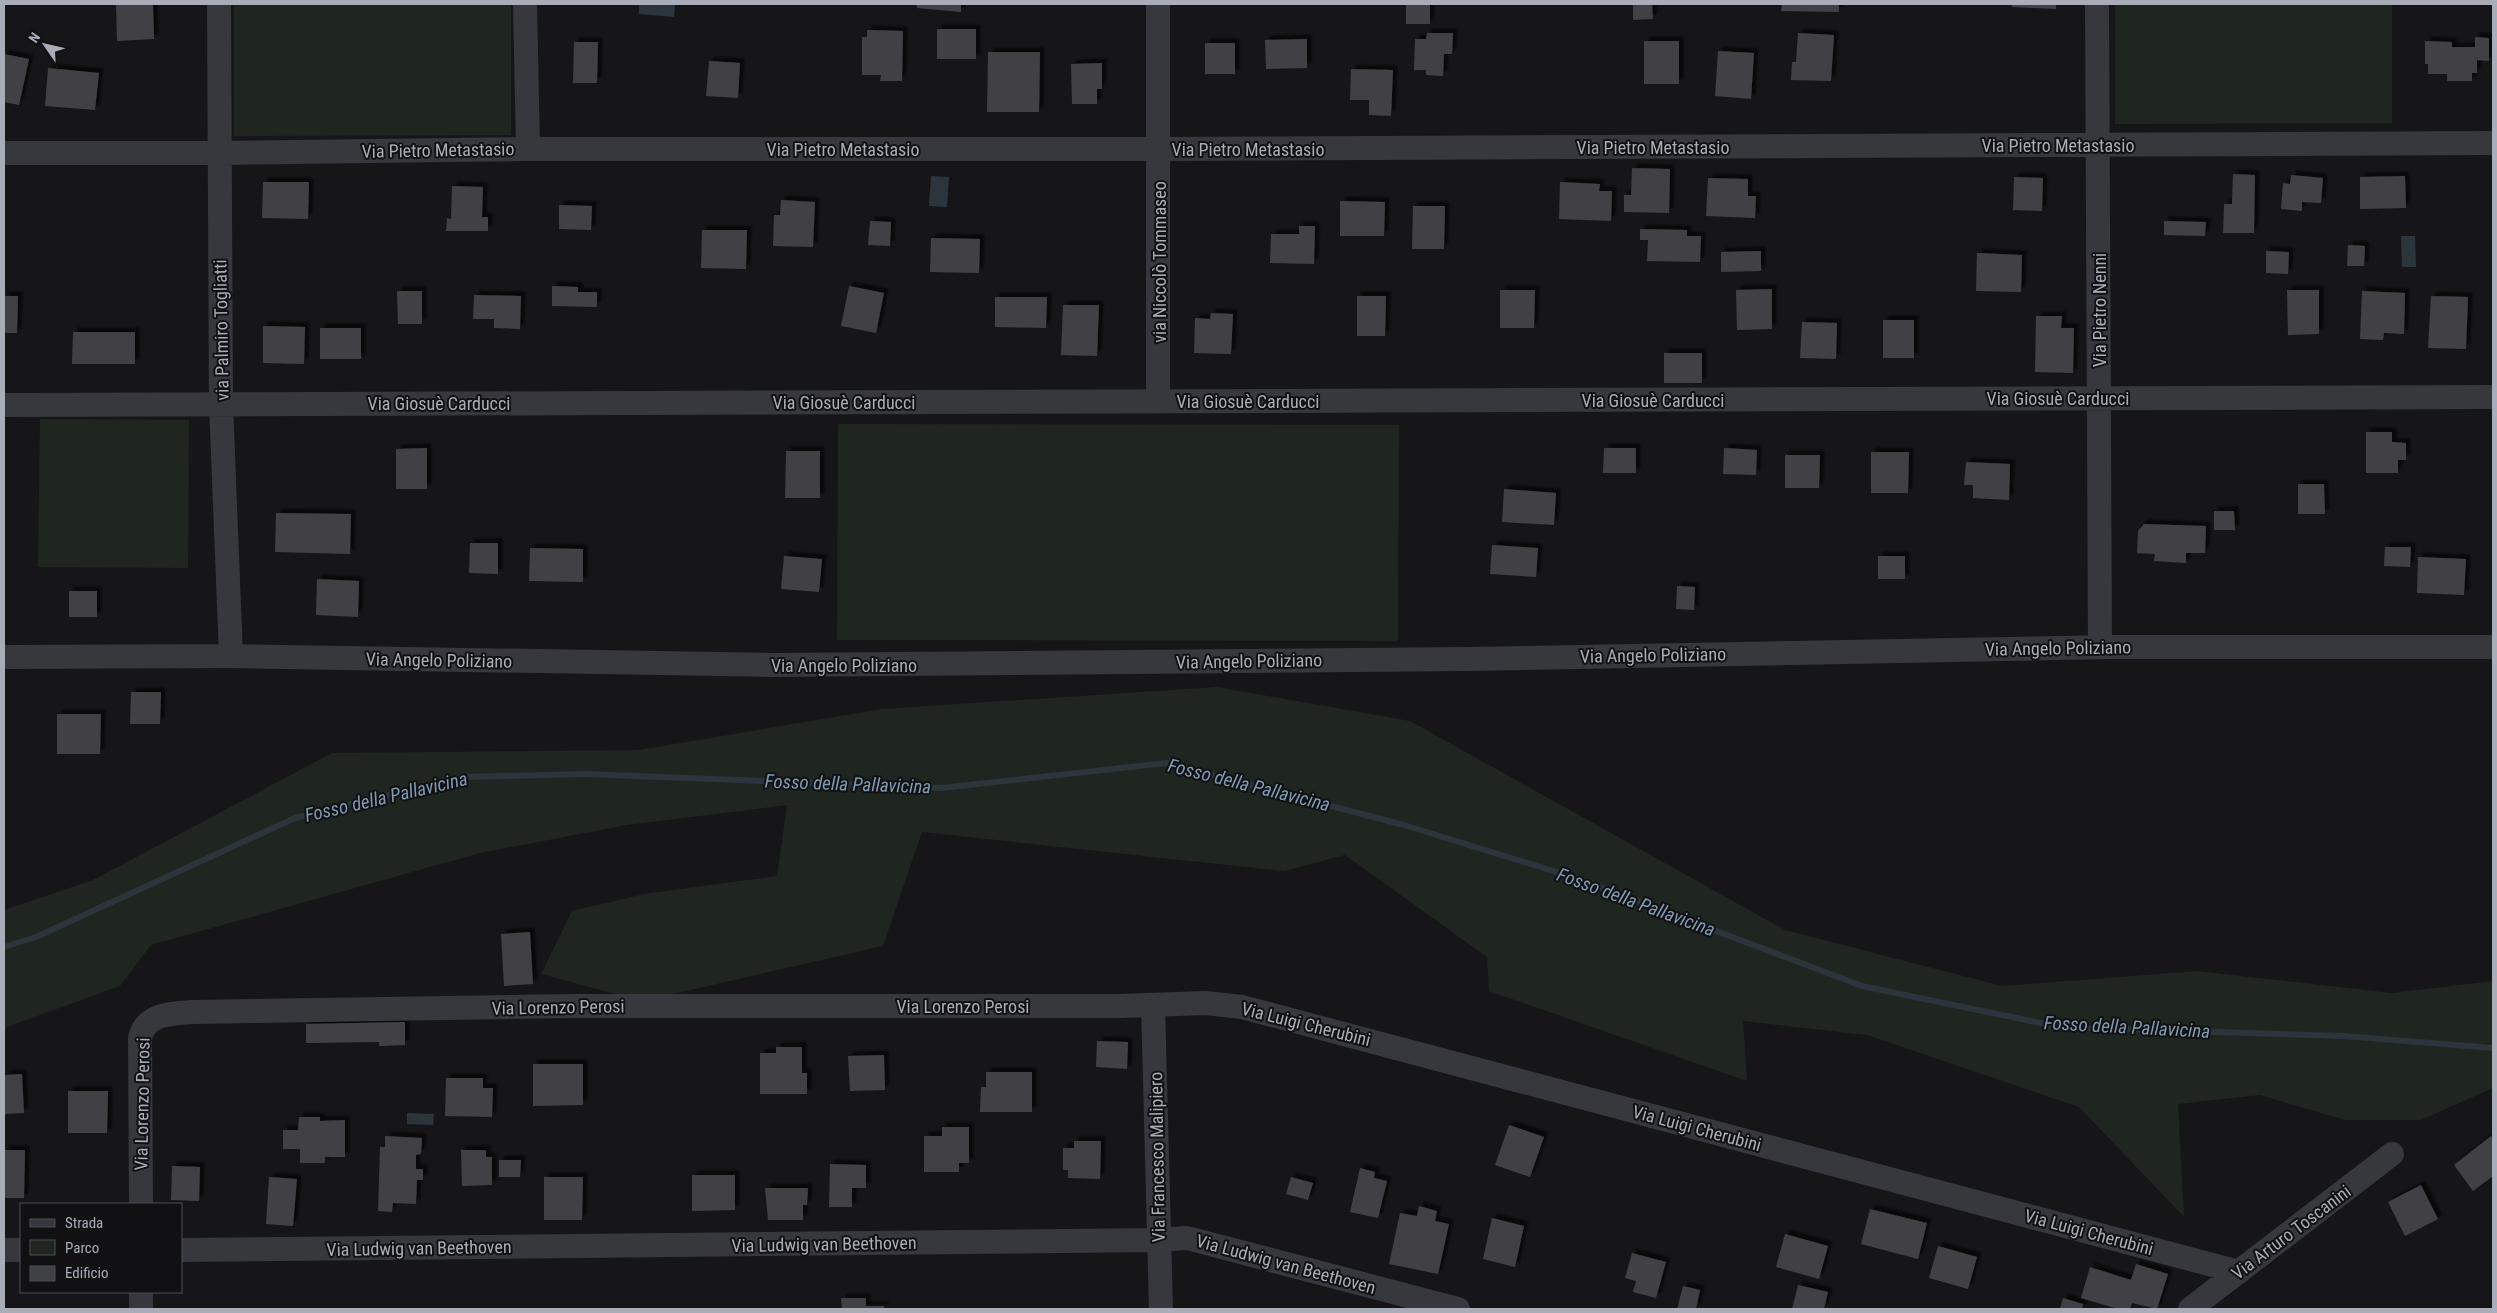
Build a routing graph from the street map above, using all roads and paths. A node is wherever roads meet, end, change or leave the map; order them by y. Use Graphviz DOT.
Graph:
graph roads {
  1 [pos="219,4"];
  2 [pos="525,4"];
  3 [pos="1158,4"];
  4 [pos="2097,4"];
  5 [pos="2493,144"];
  6 [pos="2098,145"];
  7 [pos="528,149"];
  8 [pos="1159,149"];
  9 [pos="4,153"];
  10 [pos="218,153"];
  11 [pos="2493,397"];
  12 [pos="2099,398"];
  13 [pos="1158,401"];
  14 [pos="221,404"];
  15 [pos="4,405"];
  16 [pos="2100,647"];
  17 [pos="2493,647"];
  18 [pos="231,656"];
  19 [pos="4,657"];
  20 [pos="1154,1005"];
  21 [pos="2392,1154"];
  22 [pos="141,1203"];
  23 [pos="1159,1240"];
  24 [pos="4,1250"];
  25 [pos="20,1250"];
  26 [pos="182,1250"];
  27 [pos="2239,1272"];
  28 [pos="141,1293"];
  29 [pos="141,1309"];
  30 [pos="1161,1309"];
  31 [pos="1458,1309"];
  32 [pos="2190,1309"];
  1 -- 10 [label="street, via Palmiro Togliatti"];
  2 -- 7 [label="street"];
  3 -- 8 [label="street, via Niccolò Tommaseo"];
  4 -- 6 [label="street, Via Pietro Nenni"];
  5 -- 6 [label="street, Via Pietro Metastasio"];
  6 -- 8 [label="street, Via Pietro Metastasio"];
  6 -- 12 [label="street, Via Pietro Nenni"];
  7 -- 8 [label="street, Via Pietro Metastasio"];
  7 -- 10 [label="street, Via Pietro Metastasio"];
  8 -- 13 [label="street, via Niccolò Tommaseo"];
  9 -- 10 [label="street, Via Pietro Metastasio"];
  10 -- 14 [label="street, via Palmiro Togliatti"];
  11 -- 12 [label="street, Via Giosuè Carducci"];
  12 -- 13 [label="street, Via Giosuè Carducci"];
  12 -- 16 [label="street, Via Pietro Nenni"];
  13 -- 14 [label="street, Via Giosuè Carducci"];
  14 -- 15 [label="street, Via Giosuè Carducci"];
  14 -- 18 [label="street, via Palmiro Togliatti"];
  16 -- 17 [label="street, Via Angelo Poliziano"];
  16 -- 18 [label="street, Via Angelo Poliziano"];
  18 -- 19 [label="street, Via Angelo Poliziano"];
  20 -- 22 [label="street, Via Lorenzo Perosi"];
  20 -- 23 [label="street, Via Francesco Malipiero"];
  20 -- 27 [label="street, Via Luigi Cherubini"];
  21 -- 27 [label="street, Via Arturo Toscanini"];
  23 -- 26 [label="street, Via Ludwig van Beethoven"];
  23 -- 30 [label="street, Via Francesco Malipiero"];
  23 -- 31 [label="street, Via Ludwig van Beethoven"];
  24 -- 25 [label="street"];
  27 -- 32 [label="street, Via Arturo Toscanini"];
  28 -- 29 [label="street"];
}
